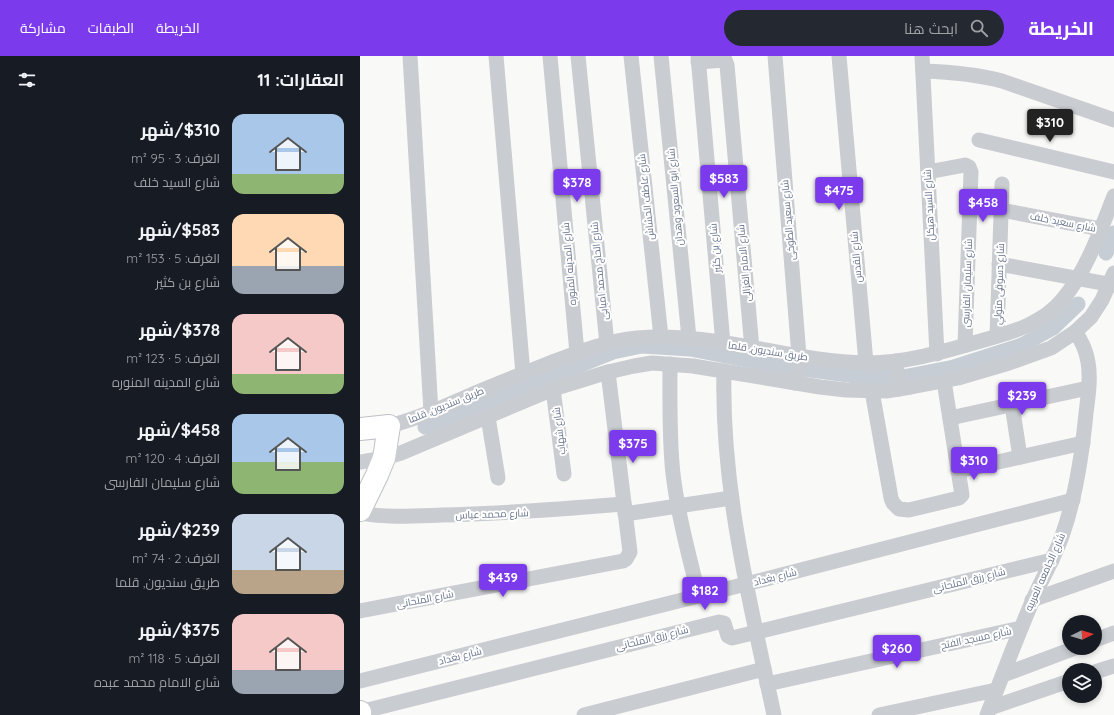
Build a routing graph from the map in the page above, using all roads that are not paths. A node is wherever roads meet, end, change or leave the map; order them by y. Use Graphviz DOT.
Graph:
graph roads {
  1 [pos="410,56"];
  2 [pos="496,56"];
  3 [pos="550,56"];
  4 [pos="578,56"];
  5 [pos="631,56"];
  6 [pos="661,56"];
  7 [pos="775,56"];
  8 [pos="839,56"];
  9 [pos="698,59"];
  10 [pos="922,63"];
  11 [pos="1114,120"];
  12 [pos="979,140"];
  13 [pos="928,172"];
  14 [pos="1114,172"];
  15 [pos="1002,184"];
  16 [pos="1114,196"];
  17 [pos="1001,210"];
  18 [pos="1101,229"];
  19 [pos="999,264"];
  20 [pos="1078,278"];
  21 [pos="1113,281"];
  22 [pos="1075,332"];
  23 [pos="997,336"];
  24 [pos="661,337"];
  25 [pos="688,338"];
  26 [pos="606,344"];
  27 [pos="723,344"];
  28 [pos="965,346"];
  29 [pos="752,349"];
  30 [pos="577,353"];
  31 [pos="937,354"];
  32 [pos="799,356"];
  33 [pos="896,361"];
  34 [pos="866,363"];
  35 [pos="670,364"];
  36 [pos="724,371"];
  37 [pos="608,372"];
  38 [pos="523,374"];
  39 [pos="944,382"];
  40 [pos="795,383"];
  41 [pos="1088,388"];
  42 [pos="553,389"];
  43 [pos="899,389"];
  44 [pos="872,391"];
  45 [pos="1012,405"];
  46 [pos="431,412"];
  47 [pos="488,417"];
  48 [pos="950,418"];
  49 [pos="389,426"];
  50 [pos="360,429"];
  51 [pos="1083,443"];
  52 [pos="1020,457"];
  53 [pos="384,458"];
  54 [pos="360,462"];
  55 [pos="958,471"];
  56 [pos="564,474"];
  57 [pos="498,478"];
  58 [pos="732,498"];
  59 [pos="1073,500"];
  60 [pos="678,506"];
  61 [pos="624,509"];
  62 [pos="360,511"];
  63 [pos="1052,560"];
  64 [pos="1114,571"];
  65 [pos="746,584"];
  66 [pos="699,596"];
  67 [pos="1032,600"];
  68 [pos="360,611"];
  69 [pos="1021,628"];
  70 [pos="756,632"];
  71 [pos="1114,633"];
  72 [pos="1102,637"];
  73 [pos="1062,652"];
  74 [pos="1114,666"];
  75 [pos="764,669"];
  76 [pos="1102,670"];
  77 [pos="1002,675"];
  78 [pos="360,681"];
  79 [pos="767,684"];
  80 [pos="1062,684"];
  81 [pos="996,690"];
  82 [pos="988,711"];
  83 [pos="360,713"];
  84 [pos="584,715"];
  85 [pos="774,715"];
  86 [pos="879,715"];
  1 -- 46 [label="street"];
  2 -- 38 [label="street"];
  3 -- 30 [label="street, شارع المدينه المنوره"];
  4 -- 26 [label="street, شارع الحاج محمد امبابى"];
  5 -- 24 [label="street, شارع عاطف الحشاش"];
  6 -- 25 [label="street, شارع ابو السعود وهدان"];
  7 -- 32 [label="street, شارع سعيد الطوخى"];
  8 -- 34 [label="street, شارع القدس"];
  9 -- 27 [label="street, شارع بن كثير"];
  9 -- 29 [label="street, شارع الامام الغزالى"];
  10 -- 11 [label="street"];
  10 -- 13 [label="street, شارع السيد هيكل"];
  12 -- 14 [label="street"];
  13 -- 28 [label="street, شارع سليمان الفارسى"];
  13 -- 31 [label="street, شارع السيد هيكل"];
  15 -- 17 [label="street, شارع دسوقى متولي"];
  16 -- 18 [label="street, طريق سنديون, قلما"];
  17 -- 18 [label="street, شارع سعيد خلف"];
  17 -- 19 [label="street, شارع دسوقى متولي"];
  18 -- 20 [label="street, طريق سنديون, قلما"];
  19 -- 20 [label="street"];
  19 -- 23 [label="street, شارع دسوقى متولي"];
  20 -- 21 [label="street"];
  20 -- 23 [label="street, طريق سنديون, قلما"];
  21 -- 22 [label="street"];
  22 -- 39 [label="street"];
  22 -- 41 [label="street, شارع الجامعه العربيه"];
  23 -- 28 [label="street, طريق سنديون, قلما"];
  24 -- 25 [label="street, طريق سنديون, قلما"];
  24 -- 26 [label="street, طريق سنديون, قلما"];
  25 -- 27 [label="street, طريق سنديون, قلما"];
  26 -- 30 [label="street, طريق سنديون, قلما"];
  27 -- 29 [label="street, طريق سنديون, قلما"];
  28 -- 31 [label="street, طريق سنديون, قلما"];
  29 -- 32 [label="street, طريق سنديون, قلما"];
  30 -- 38 [label="street, طريق سنديون, قلما"];
  31 -- 33 [label="street, طريق سنديون, قلما"];
  32 -- 34 [label="street, طريق سنديون, قلما"];
  32 -- 40 [label="street, شارع سعيد الطوخى"];
  33 -- 34 [label="street, طريق سنديون, قلما"];
  33 -- 43 [label="street"];
  35 -- 36 [label="street"];
  35 -- 37 [label="street"];
  35 -- 60 [label="street"];
  36 -- 40 [label="street"];
  36 -- 58 [label="street"];
  37 -- 42 [label="street"];
  37 -- 61 [label="street"];
  38 -- 46 [label="street, طريق سنديون, قلما"];
  39 -- 43 [label="street"];
  39 -- 48 [label="street"];
  40 -- 44 [label="street"];
  41 -- 45 [label="street"];
  41 -- 51 [label="street, شارع الجامعه العربيه"];
  42 -- 47 [label="street"];
  42 -- 56 [label="street, شارع شهاب"];
  43 -- 44 [label="street"];
  44 -- 55 [label="street"];
  45 -- 48 [label="street"];
  45 -- 52 [label="street"];
  46 -- 49 [label="street, طريق سنديون, قلما"];
  47 -- 53 [label="street"];
  47 -- 57 [label="street"];
  48 -- 55 [label="street"];
  49 -- 50 [label="street, طريق سنديون, قلما"];
  49 -- 53 [label="street"];
  51 -- 52 [label="street"];
  51 -- 59 [label="street, شارع الجامعه العربيه"];
  52 -- 55 [label="street"];
  53 -- 54 [label="street"];
  53 -- 62 [label="street"];
  58 -- 60 [label="street, شارع محمد عباس"];
  58 -- 65 [label="street"];
  59 -- 63 [label="street, شارع الجامعه العربيه"];
  59 -- 65 [label="street, شارع بغداد"];
  60 -- 61 [label="street, شارع محمد عباس"];
  60 -- 66 [label="street"];
  61 -- 62 [label="street, شارع محمد عباس"];
  61 -- 68 [label="street, شارع الملحانى"];
  63 -- 67 [label="street, شارع الجامعه العربيه"];
  63 -- 70 [label="street, شارع رزق الملحانى"];
  64 -- 67 [label="street"];
  65 -- 66 [label="street, شارع بغداد"];
  65 -- 70 [label="street"];
  66 -- 78 [label="street, شارع بغداد"];
  67 -- 69 [label="street, شارع الجامعه العربيه"];
  69 -- 77 [label="street, شارع الجامعه العربيه"];
  69 -- 79 [label="street, شارع مسجد الفتح"];
  70 -- 75 [label="street"];
  70 -- 83 [label="street, شارع رزق الملحانى"];
  71 -- 72 [label="street"];
  73 -- 77 [label="street"];
  74 -- 76 [label="street"];
  75 -- 79 [label="street"];
  75 -- 84 [label="street"];
  77 -- 81 [label="street, شارع الجامعه العربيه"];
  79 -- 85 [label="street"];
  80 -- 82 [label="street"];
  81 -- 82 [label="street, شارع الجامعه العربيه"];
  81 -- 86 [label="street"];
}
